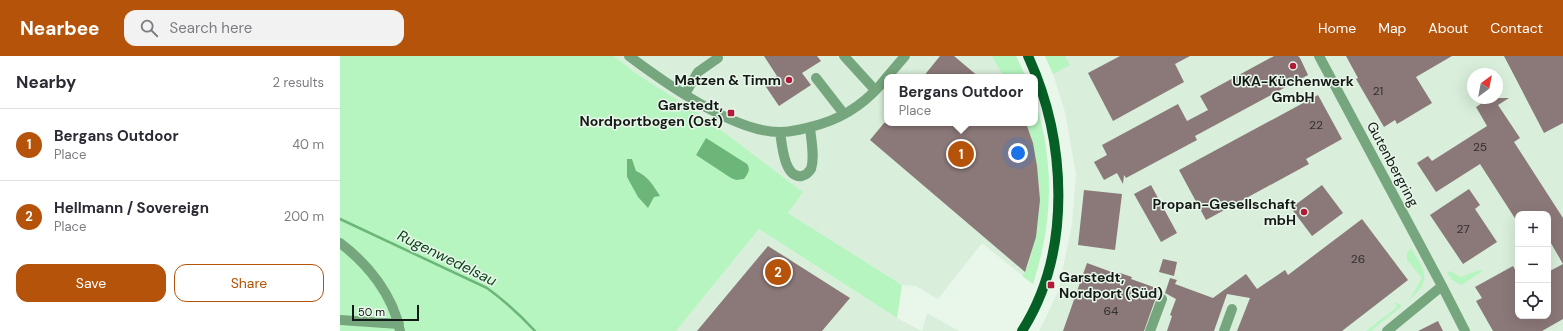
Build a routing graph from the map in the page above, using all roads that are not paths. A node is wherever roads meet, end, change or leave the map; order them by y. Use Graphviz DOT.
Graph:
graph roads {
  1 [pos="629,56"];
  2 [pos="844,56"];
  3 [pos="905,56"];
  4 [pos="1028,56"];
  5 [pos="1319,56"];
  6 [pos="718,58"];
  7 [pos="890,74"];
  8 [pos="1036,74"];
  9 [pos="816,78"];
  10 [pos="884,80"];
  11 [pos="1038,81"];
  12 [pos="875,90"];
  13 [pos="686,94"];
  14 [pos="844,114"];
  15 [pos="810,128"];
  16 [pos="780,132"];
  17 [pos="340,242"];
  18 [pos="1442,286"];
  19 [pos="1162,299"];
  20 [pos="1232,309"];
  21 [pos="340,320"];
  22 [pos="400,328"];
  23 [pos="1022,331"];
  24 [pos="1150,331"];
  25 [pos="1224,331"];
  26 [pos="1387,331"];
  27 [pos="1465,331"];
  1 -- 13 [label="street"];
  2 -- 12 [label="street"];
  3 -- 7 [label="street"];
  4 -- 8 [label="main road"];
  5 -- 18 [label="street, Gutenbergring"];
  6 -- 13 [label="street"];
  9 -- 14 [label="street"];
  10 -- 12 [label="street"];
  11 -- 23 [label="main road"];
  12 -- 14 [label="street"];
  13 -- 16 [label="street"];
  14 -- 15 [label="street"];
  15 -- 16 [label="street"];
  15 -- 16 [label="street"];
  17 -- 22 [label="street"];
  18 -- 26 [label="street"];
  18 -- 27 [label="street, Gutenbergring"];
  19 -- 24 [label="street"];
  20 -- 25 [label="street"];
  21 -- 22 [label="street"];
}
